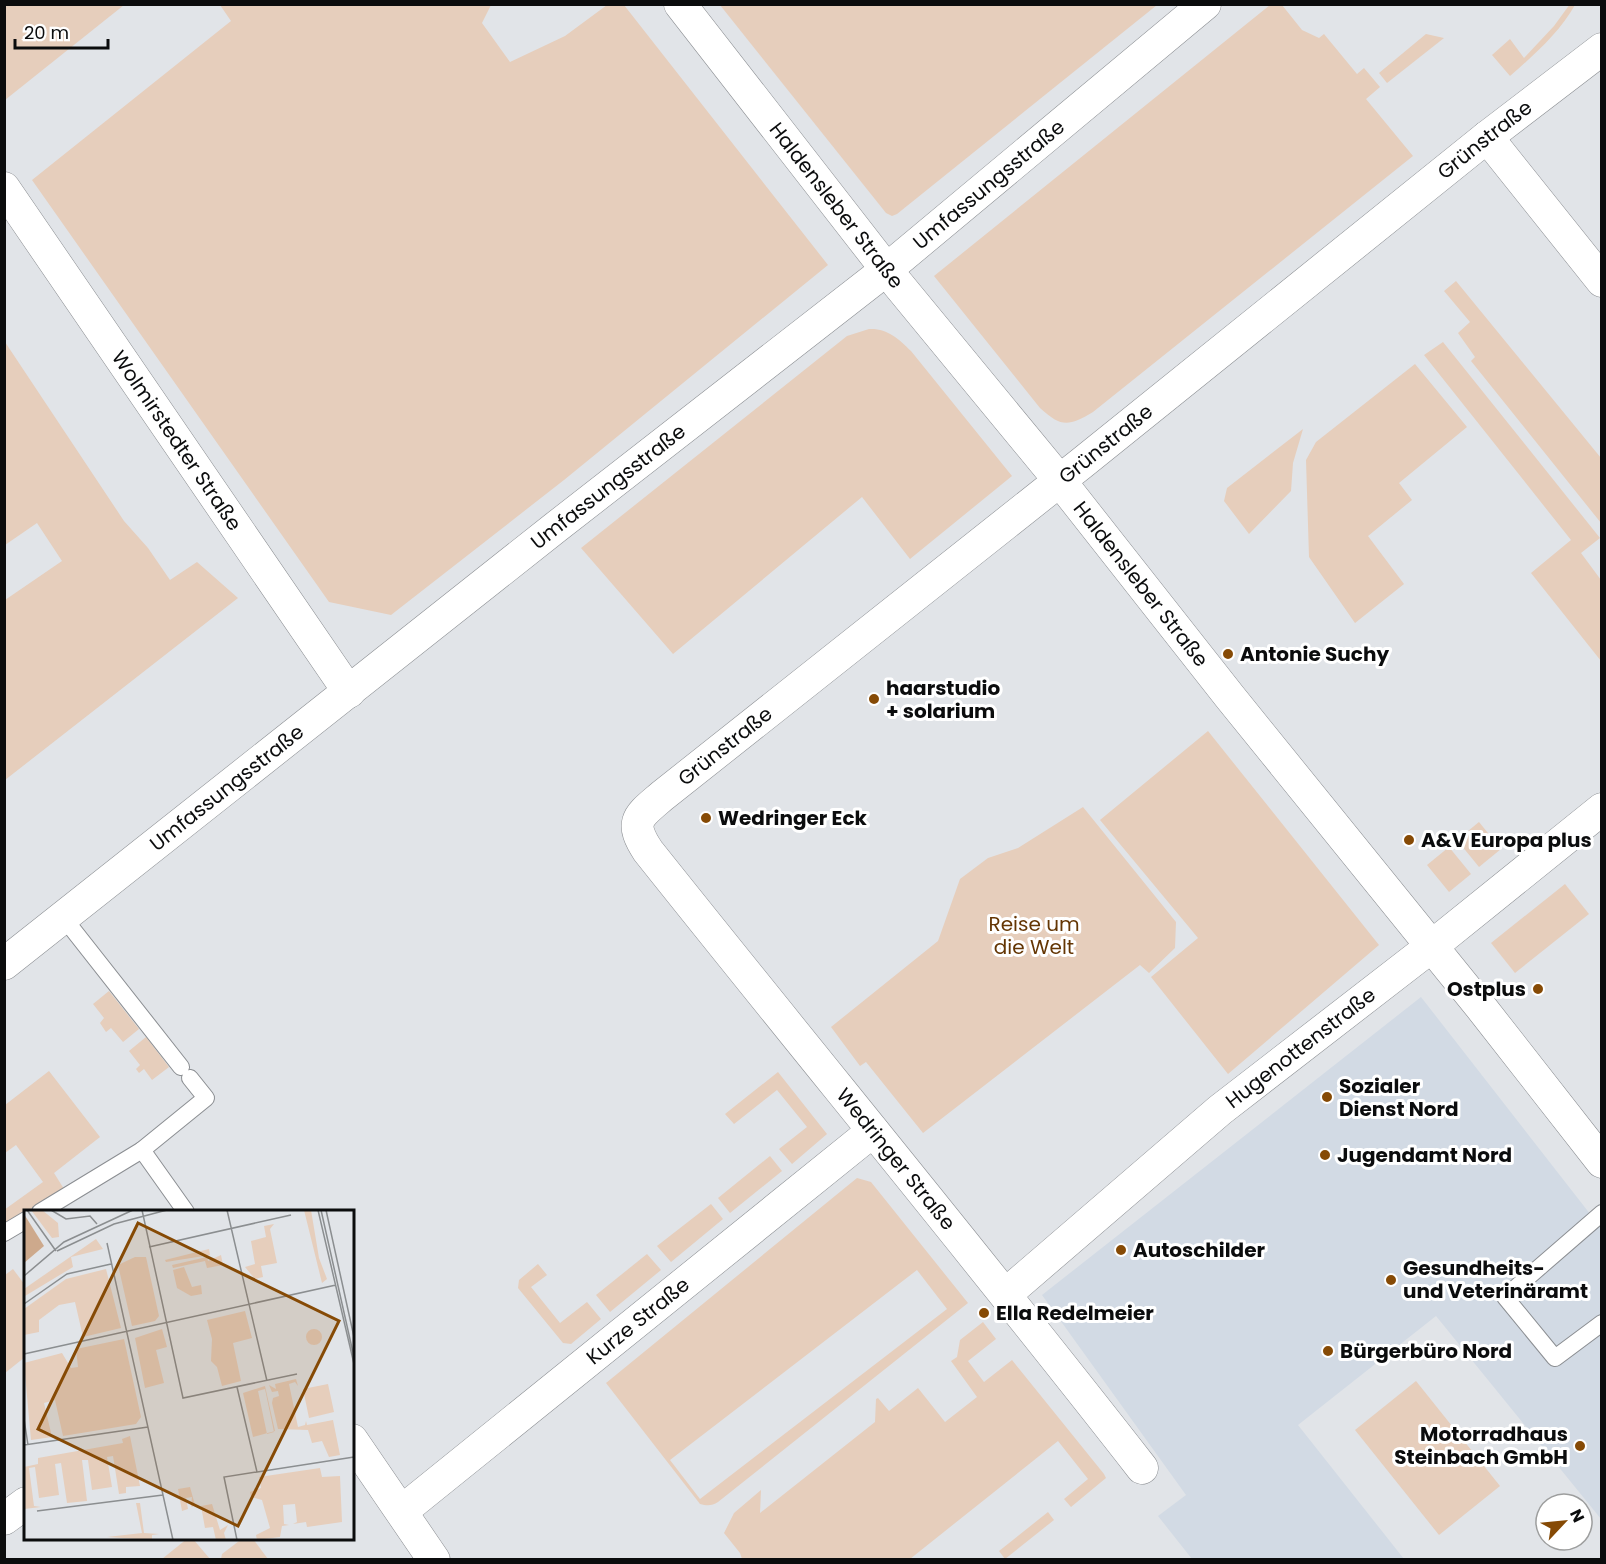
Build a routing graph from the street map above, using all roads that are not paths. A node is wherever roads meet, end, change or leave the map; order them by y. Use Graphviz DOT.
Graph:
graph roads {
  1 [pos="680,4"];
  2 [pos="1205,4"];
  3 [pos="1602,49"];
  4 [pos="1487,137"];
  5 [pos="4,188"];
  6 [pos="886,270"];
  7 [pos="1602,281"];
  8 [pos="1060,481"];
  9 [pos="349,692"];
  10 [pos="1602,809"];
  11 [pos="648,851"];
  12 [pos="63,917"];
  13 [pos="1432,946"];
  14 [pos="4,964"];
  15 [pos="873,1131"];
  16 [pos="142,1150"];
  17 [pos="1602,1162"];
  18 [pos="43,1210"];
  19 [pos="185,1210"];
  20 [pos="1602,1213"];
  21 [pos="24,1221"];
  22 [pos="4,1233"];
  23 [pos="1006,1294"];
  24 [pos="1602,1323"];
  25 [pos="354,1443"];
  26 [pos="1142,1467"];
  27 [pos="24,1504"];
  28 [pos="402,1511"];
  29 [pos="4,1519"];
  30 [pos="434,1560"];
  1 -- 6 [label="street, Haldensleber Straße"];
  2 -- 6 [label="street, Umfassungsstraße"];
  3 -- 4 [label="street, Grünstraße"];
  4 -- 7 [label="street"];
  4 -- 8 [label="street, Grünstraße"];
  5 -- 9 [label="street, Wolmirstedter Straße"];
  6 -- 8 [label="street, Haldensleber Straße"];
  6 -- 9 [label="street, Umfassungsstraße"];
  8 -- 11 [label="street, Grünstraße"];
  8 -- 13 [label="street, Haldensleber Straße"];
  9 -- 12 [label="street, Umfassungsstraße"];
  10 -- 13 [label="street, Hugenottenstraße"];
  11 -- 15 [label="street, Wedringer Straße"];
  12 -- 14 [label="street, Umfassungsstraße"];
  12 -- 16 [label="lane"];
  13 -- 17 [label="street, Haldensleber Straße"];
  13 -- 23 [label="street, Hugenottenstraße"];
  15 -- 23 [label="street, Wedringer Straße"];
  15 -- 28 [label="street, Kurze Straße"];
  16 -- 18 [label="lane"];
  16 -- 19 [label="lane"];
  20 -- 24 [label="lane"];
  21 -- 22 [label="lane"];
  23 -- 26 [label="street, Wedringer Straße"];
  25 -- 28 [label="street"];
  27 -- 29 [label="street"];
  28 -- 30 [label="street"];
}
